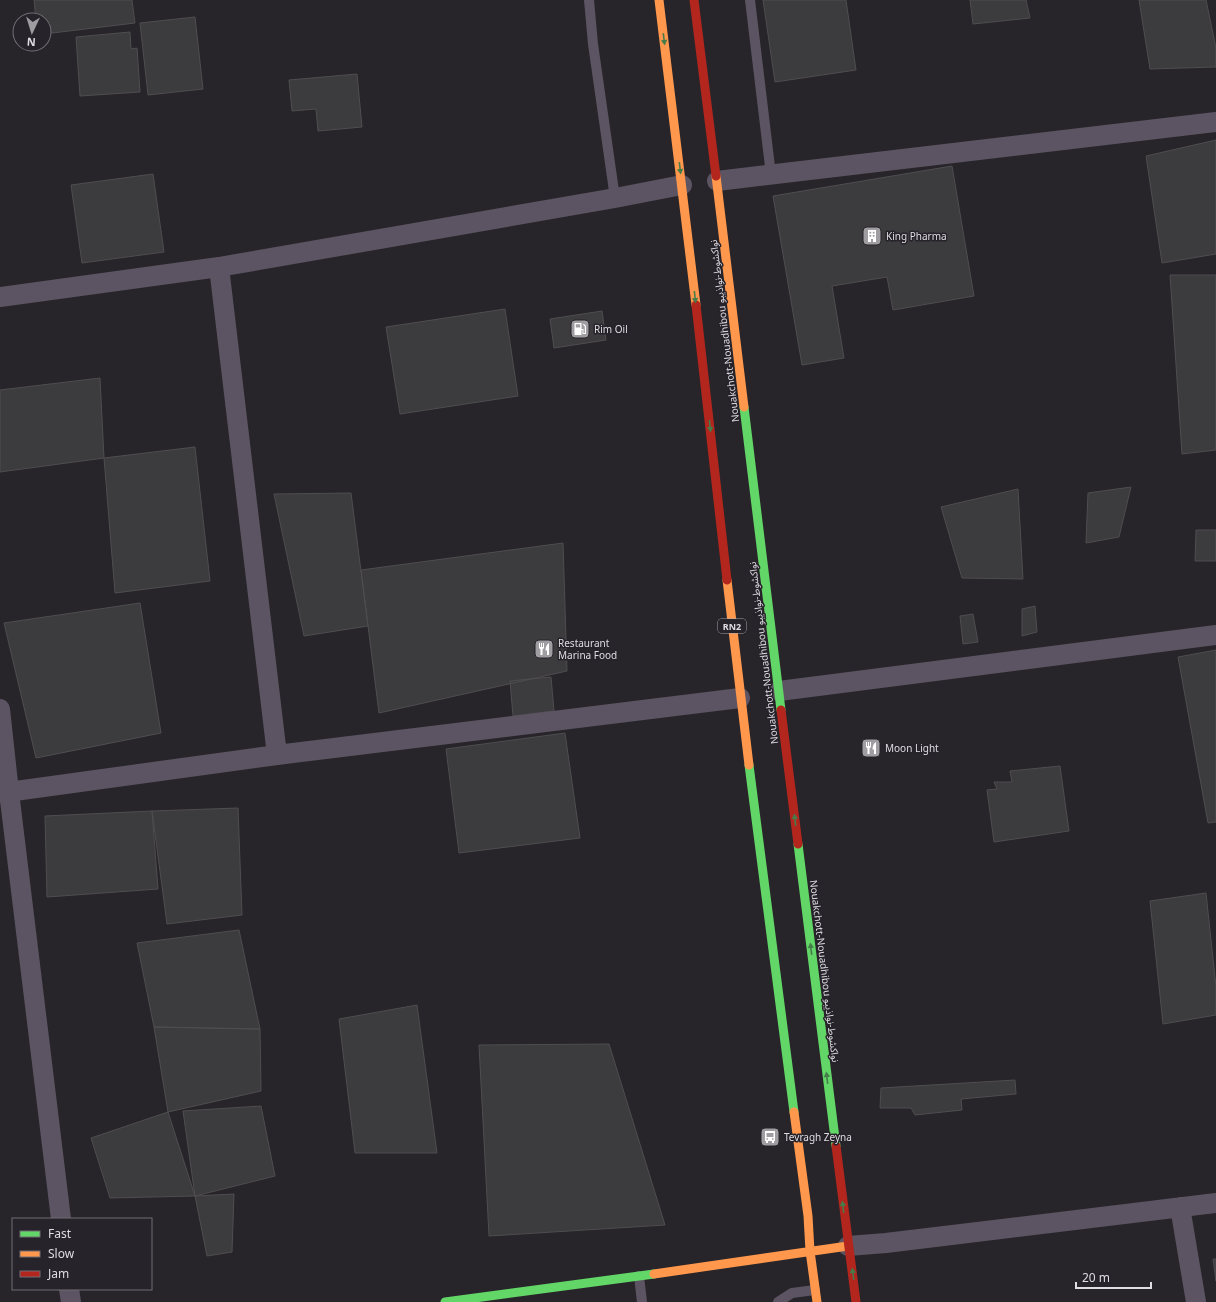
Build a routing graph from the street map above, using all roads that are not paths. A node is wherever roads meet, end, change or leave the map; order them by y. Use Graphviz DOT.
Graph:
graph roads {
  1 [pos="589,0"];
  2 [pos="659,0"];
  3 [pos="694,0"];
  4 [pos="750,0"];
  5 [pos="1216,122"];
  6 [pos="771,175"];
  7 [pos="717,181"];
  8 [pos="682,185"];
  9 [pos="616,198"];
  10 [pos="219,267"];
  11 [pos="0,297"];
  12 [pos="1216,635"];
  13 [pos="778,691"];
  14 [pos="740,698"];
  15 [pos="0,709"];
  16 [pos="277,755"];
  17 [pos="4,792"];
  18 [pos="1216,1203"];
  19 [pos="1180,1207"];
  20 [pos="61,1218"];
  21 [pos="848,1246"];
  22 [pos="810,1251"];
  23 [pos="639,1276"];
  24 [pos="69,1290"];
  25 [pos="815,1290"];
  26 [pos="71,1302"];
  27 [pos="445,1302"];
  28 [pos="642,1302"];
  29 [pos="778,1302"];
  30 [pos="817,1302"];
  31 [pos="856,1302"];
  32 [pos="1196,1302"];
  1 -- 9 [label="lane"];
  2 -- 8 [label="main road, RN2, one-way"];
  3 -- 7 [label="main road, Nouakchott-Nouadhibou نواكشوط-نواذيبو"];
  4 -- 6 [label="lane"];
  5 -- 6 [label="street"];
  6 -- 7 [label="street"];
  7 -- 13 [label="main road, Nouakchott-Nouadhibou نواكشوط-نواذيبو"];
  8 -- 9 [label="street"];
  8 -- 14 [label="main road, RN2, one-way"];
  9 -- 10 [label="street"];
  10 -- 11 [label="street"];
  10 -- 16 [label="street"];
  12 -- 13 [label="street"];
  21 -- 13 [label="main road, Nouakchott-Nouadhibou نواكشوط-نواذيبو, one-way"];
  14 -- 16 [label="street"];
  14 -- 22 [label="main road, RN2"];
  15 -- 17 [label="street"];
  16 -- 17 [label="street"];
  17 -- 20 [label="street"];
  18 -- 19 [label="street"];
  19 -- 21 [label="street"];
  19 -- 32 [label="street"];
  21 -- 22 [label="main road"];
  31 -- 21 [label="main road, Nouakchott-Nouadhibou نواكشوط-نواذيبو, one-way"];
  22 -- 23 [label="main road"];
  22 -- 25 [label="main road, RN2"];
  23 -- 27 [label="main road"];
  23 -- 28 [label="lane"];
  24 -- 26 [label="street"];
  25 -- 29 [label="lane"];
  25 -- 30 [label="main road, RN2"];
}
